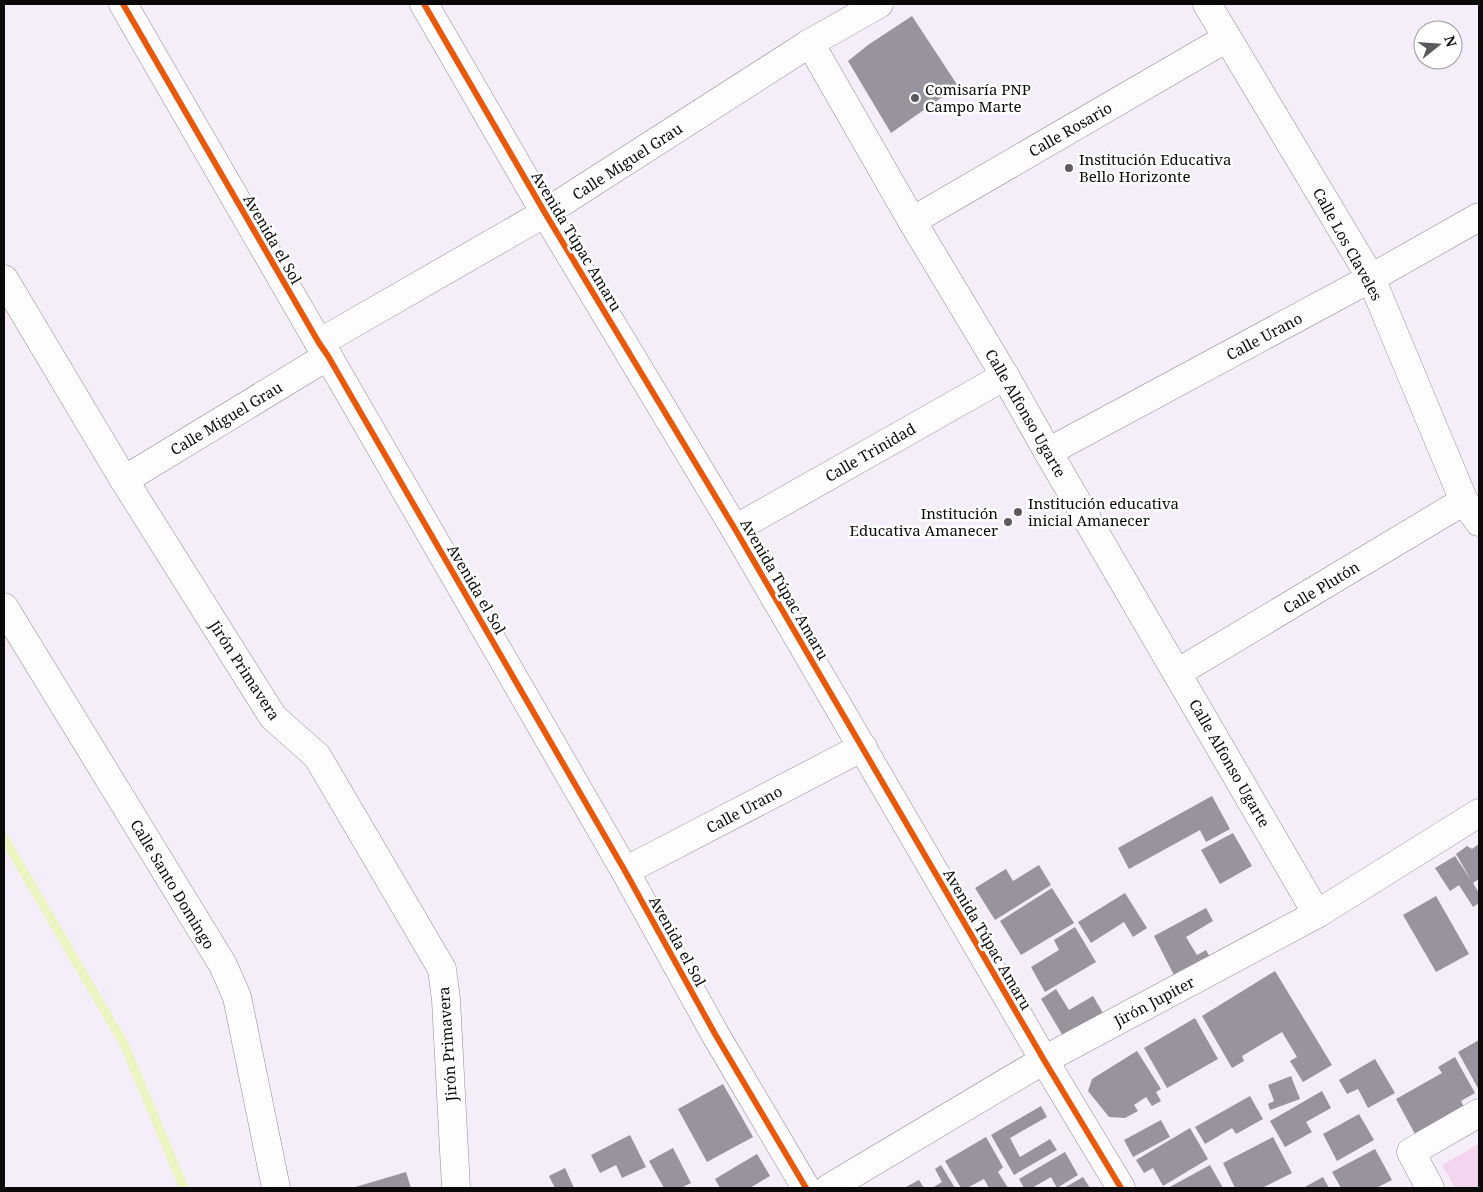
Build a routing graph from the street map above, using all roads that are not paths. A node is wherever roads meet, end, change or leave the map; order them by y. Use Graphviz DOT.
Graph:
graph roads {
  1 [pos="122,4"];
  2 [pos="424,4"];
  3 [pos="879,4"];
  4 [pos="1207,4"];
  5 [pos="1227,38"];
  6 [pos="810,43"];
  7 [pos="545,213"];
  8 [pos="1479,217"];
  9 [pos="912,221"];
  10 [pos="4,278"];
  11 [pos="1371,278"];
  12 [pos="324,350"];
  13 [pos="1005,376"];
  14 [pos="1048,452"];
  15 [pos="124,480"];
  16 [pos="1472,512"];
  17 [pos="735,529"];
  18 [pos="4,607"];
  19 [pos="1177,673"];
  20 [pos="863,747"];
  21 [pos="1479,813"];
  22 [pos="626,871"];
  23 [pos="1317,914"];
  24 [pos="1044,1060"];
  25 [pos="1479,1113"];
  26 [pos="276,1188"];
  27 [pos="456,1188"];
  28 [pos="806,1188"];
  29 [pos="829,1188"];
  30 [pos="1121,1188"];
  31 [pos="1430,1188"];
  1 -- 12 [label="street, Avenida el Sol"];
  2 -- 7 [label="street, Avenida Túpac Amaru"];
  3 -- 6 [label="street, Calle Miguel Grau"];
  4 -- 5 [label="street, Calle Los Claveles"];
  5 -- 9 [label="street, Calle Rosario"];
  5 -- 11 [label="street, Calle Los Claveles"];
  6 -- 7 [label="street, Calle Miguel Grau"];
  6 -- 9 [label="street, Calle Alfonso Ugarte"];
  7 -- 12 [label="street, Calle Miguel Grau"];
  7 -- 17 [label="street, Avenida Túpac Amaru"];
  8 -- 11 [label="street, Calle Urano"];
  9 -- 13 [label="street, Calle Alfonso Ugarte"];
  10 -- 15 [label="street, Jirón Primavera"];
  11 -- 14 [label="street, Calle Urano"];
  11 -- 16 [label="street, Calle Los Claveles"];
  12 -- 15 [label="street, Calle Miguel Grau"];
  12 -- 22 [label="street, Avenida el Sol"];
  13 -- 14 [label="street, Calle Alfonso Ugarte"];
  13 -- 17 [label="street, Calle Trinidad"];
  14 -- 19 [label="street, Calle Alfonso Ugarte"];
  15 -- 27 [label="street, Jirón Primavera"];
  16 -- 19 [label="street, Calle Plutón"];
  17 -- 20 [label="street, Avenida Túpac Amaru"];
  18 -- 26 [label="street, Calle Santo Domingo"];
  19 -- 23 [label="street, Calle Alfonso Ugarte"];
  20 -- 22 [label="street, Calle Urano"];
  20 -- 24 [label="street, Avenida Túpac Amaru"];
  21 -- 23 [label="street, Jirón Jupiter"];
  22 -- 28 [label="street, Avenida el Sol"];
  23 -- 24 [label="street, Jirón Jupiter"];
  24 -- 29 [label="street, Jirón Jupiter"];
  24 -- 30 [label="street, Avenida Túpac Amaru"];
  25 -- 31 [label="street"];
}
